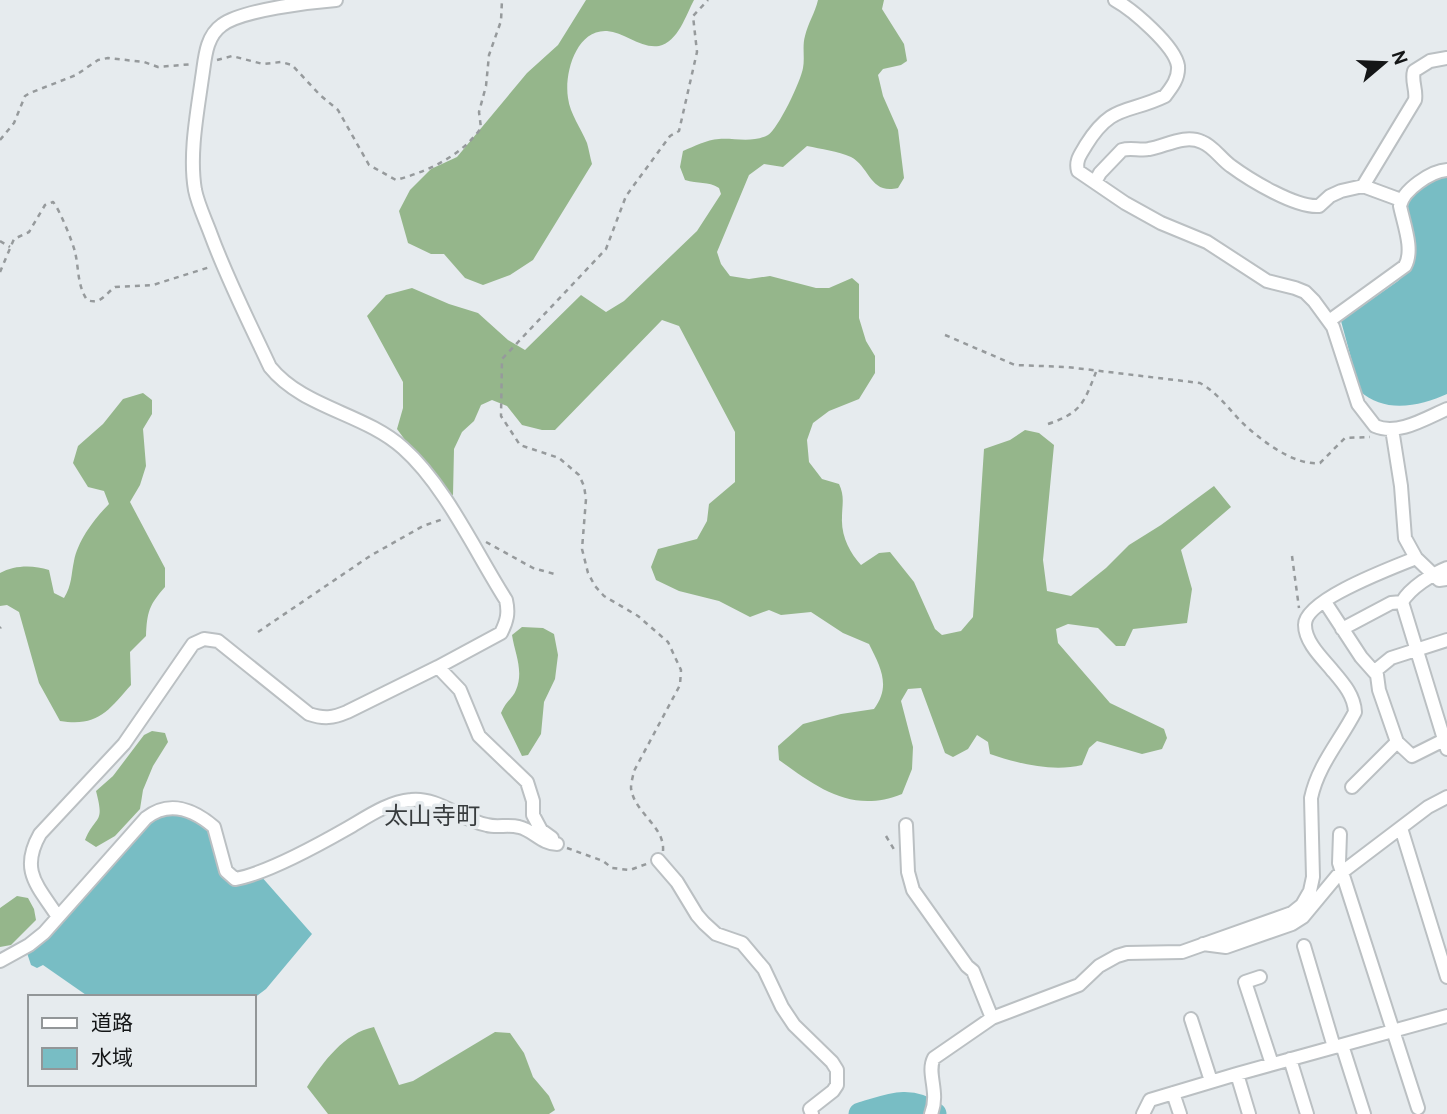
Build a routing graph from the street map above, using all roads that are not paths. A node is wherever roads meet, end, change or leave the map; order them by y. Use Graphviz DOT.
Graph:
graph roads {
  1 [pos="336,0"];
  2 [pos="1115,0"];
  3 [pos="1447,58"];
  4 [pos="1447,170"];
  5 [pos="1095,182"];
  6 [pos="1363,186"];
  7 [pos="1401,200"];
  8 [pos="1329,321"];
  9 [pos="1447,409"];
  10 [pos="1386,429"];
  11 [pos="1416,558"];
  12 [pos="1447,568"];
  13 [pos="1433,576"];
  14 [pos="1447,579"];
  15 [pos="1325,602"];
  16 [pos="1402,602"];
  17 [pos="1342,629"];
  18 [pos="1447,640"];
  19 [pos="1416,650"];
  20 [pos="438,667"];
  21 [pos="1375,671"];
  22 [pos="1445,737"];
  23 [pos="1397,742"];
  24 [pos="1352,787"];
  25 [pos="1447,797"];
  26 [pos="906,825"];
  27 [pos="1401,828"];
  28 [pos="1339,834"];
  29 [pos="658,860"];
  30 [pos="1343,872"];
  31 [pos="58,917"];
  32 [pos="1203,944"];
  33 [pos="1304,946"];
  34 [pos="0,961"];
  35 [pos="1260,977"];
  36 [pos="1447,978"];
  37 [pos="1447,1016"];
  38 [pos="992,1018"];
  39 [pos="1191,1019"];
  40 [pos="1394,1031"];
  41 [pos="1338,1046"];
  42 [pos="1290,1059"];
  43 [pos="1272,1064"];
  44 [pos="1237,1073"];
  45 [pos="1211,1082"];
  46 [pos="1173,1093"];
  47 [pos="1418,1108"];
  48 [pos="812,1114"];
  49 [pos="931,1114"];
  50 [pos="1143,1114"];
  51 [pos="1180,1114"];
  52 [pos="1249,1114"];
  53 [pos="1307,1114"];
  54 [pos="1364,1114"];
  1 -- 20 [label="street"];
  2 -- 5 [label="street"];
  3 -- 6 [label="street"];
  4 -- 7 [label="street"];
  5 -- 6 [label="street"];
  5 -- 8 [label="street"];
  6 -- 7 [label="street"];
  7 -- 8 [label="street"];
  8 -- 10 [label="street"];
  9 -- 10 [label="street"];
  10 -- 11 [label="street"];
  11 -- 13 [label="street"];
  11 -- 15 [label="street"];
  12 -- 13 [label="street"];
  13 -- 14 [label="street"];
  13 -- 16 [label="street"];
  15 -- 17 [label="street"];
  15 -- 32 [label="street"];
  16 -- 17 [label="street"];
  16 -- 19 [label="street"];
  17 -- 21 [label="street"];
  18 -- 19 [label="street"];
  19 -- 21 [label="street"];
  19 -- 22 [label="street"];
  20 -- 31 [label="street"];
  20 -- 31 [label="street"];
  21 -- 23 [label="street"];
  22 -- 23 [label="street"];
  23 -- 24 [label="street"];
  25 -- 27 [label="street"];
  26 -- 38 [label="street"];
  27 -- 30 [label="street"];
  27 -- 36 [label="street"];
  28 -- 30 [label="street"];
  29 -- 48 [label="street"];
  30 -- 32 [label="street"];
  30 -- 40 [label="street"];
  31 -- 34 [label="street"];
  32 -- 38 [label="street"];
  33 -- 41 [label="street"];
  35 -- 43 [label="street"];
  37 -- 40 [label="street"];
  38 -- 49 [label="street"];
  39 -- 45 [label="street"];
  40 -- 41 [label="street"];
  40 -- 47 [label="street"];
  41 -- 42 [label="street"];
  41 -- 54 [label="street"];
  42 -- 43 [label="street"];
  42 -- 53 [label="street"];
  43 -- 44 [label="street"];
  44 -- 45 [label="street"];
  44 -- 52 [label="street"];
  45 -- 46 [label="street"];
  46 -- 50 [label="street"];
  46 -- 51 [label="street"];
}
